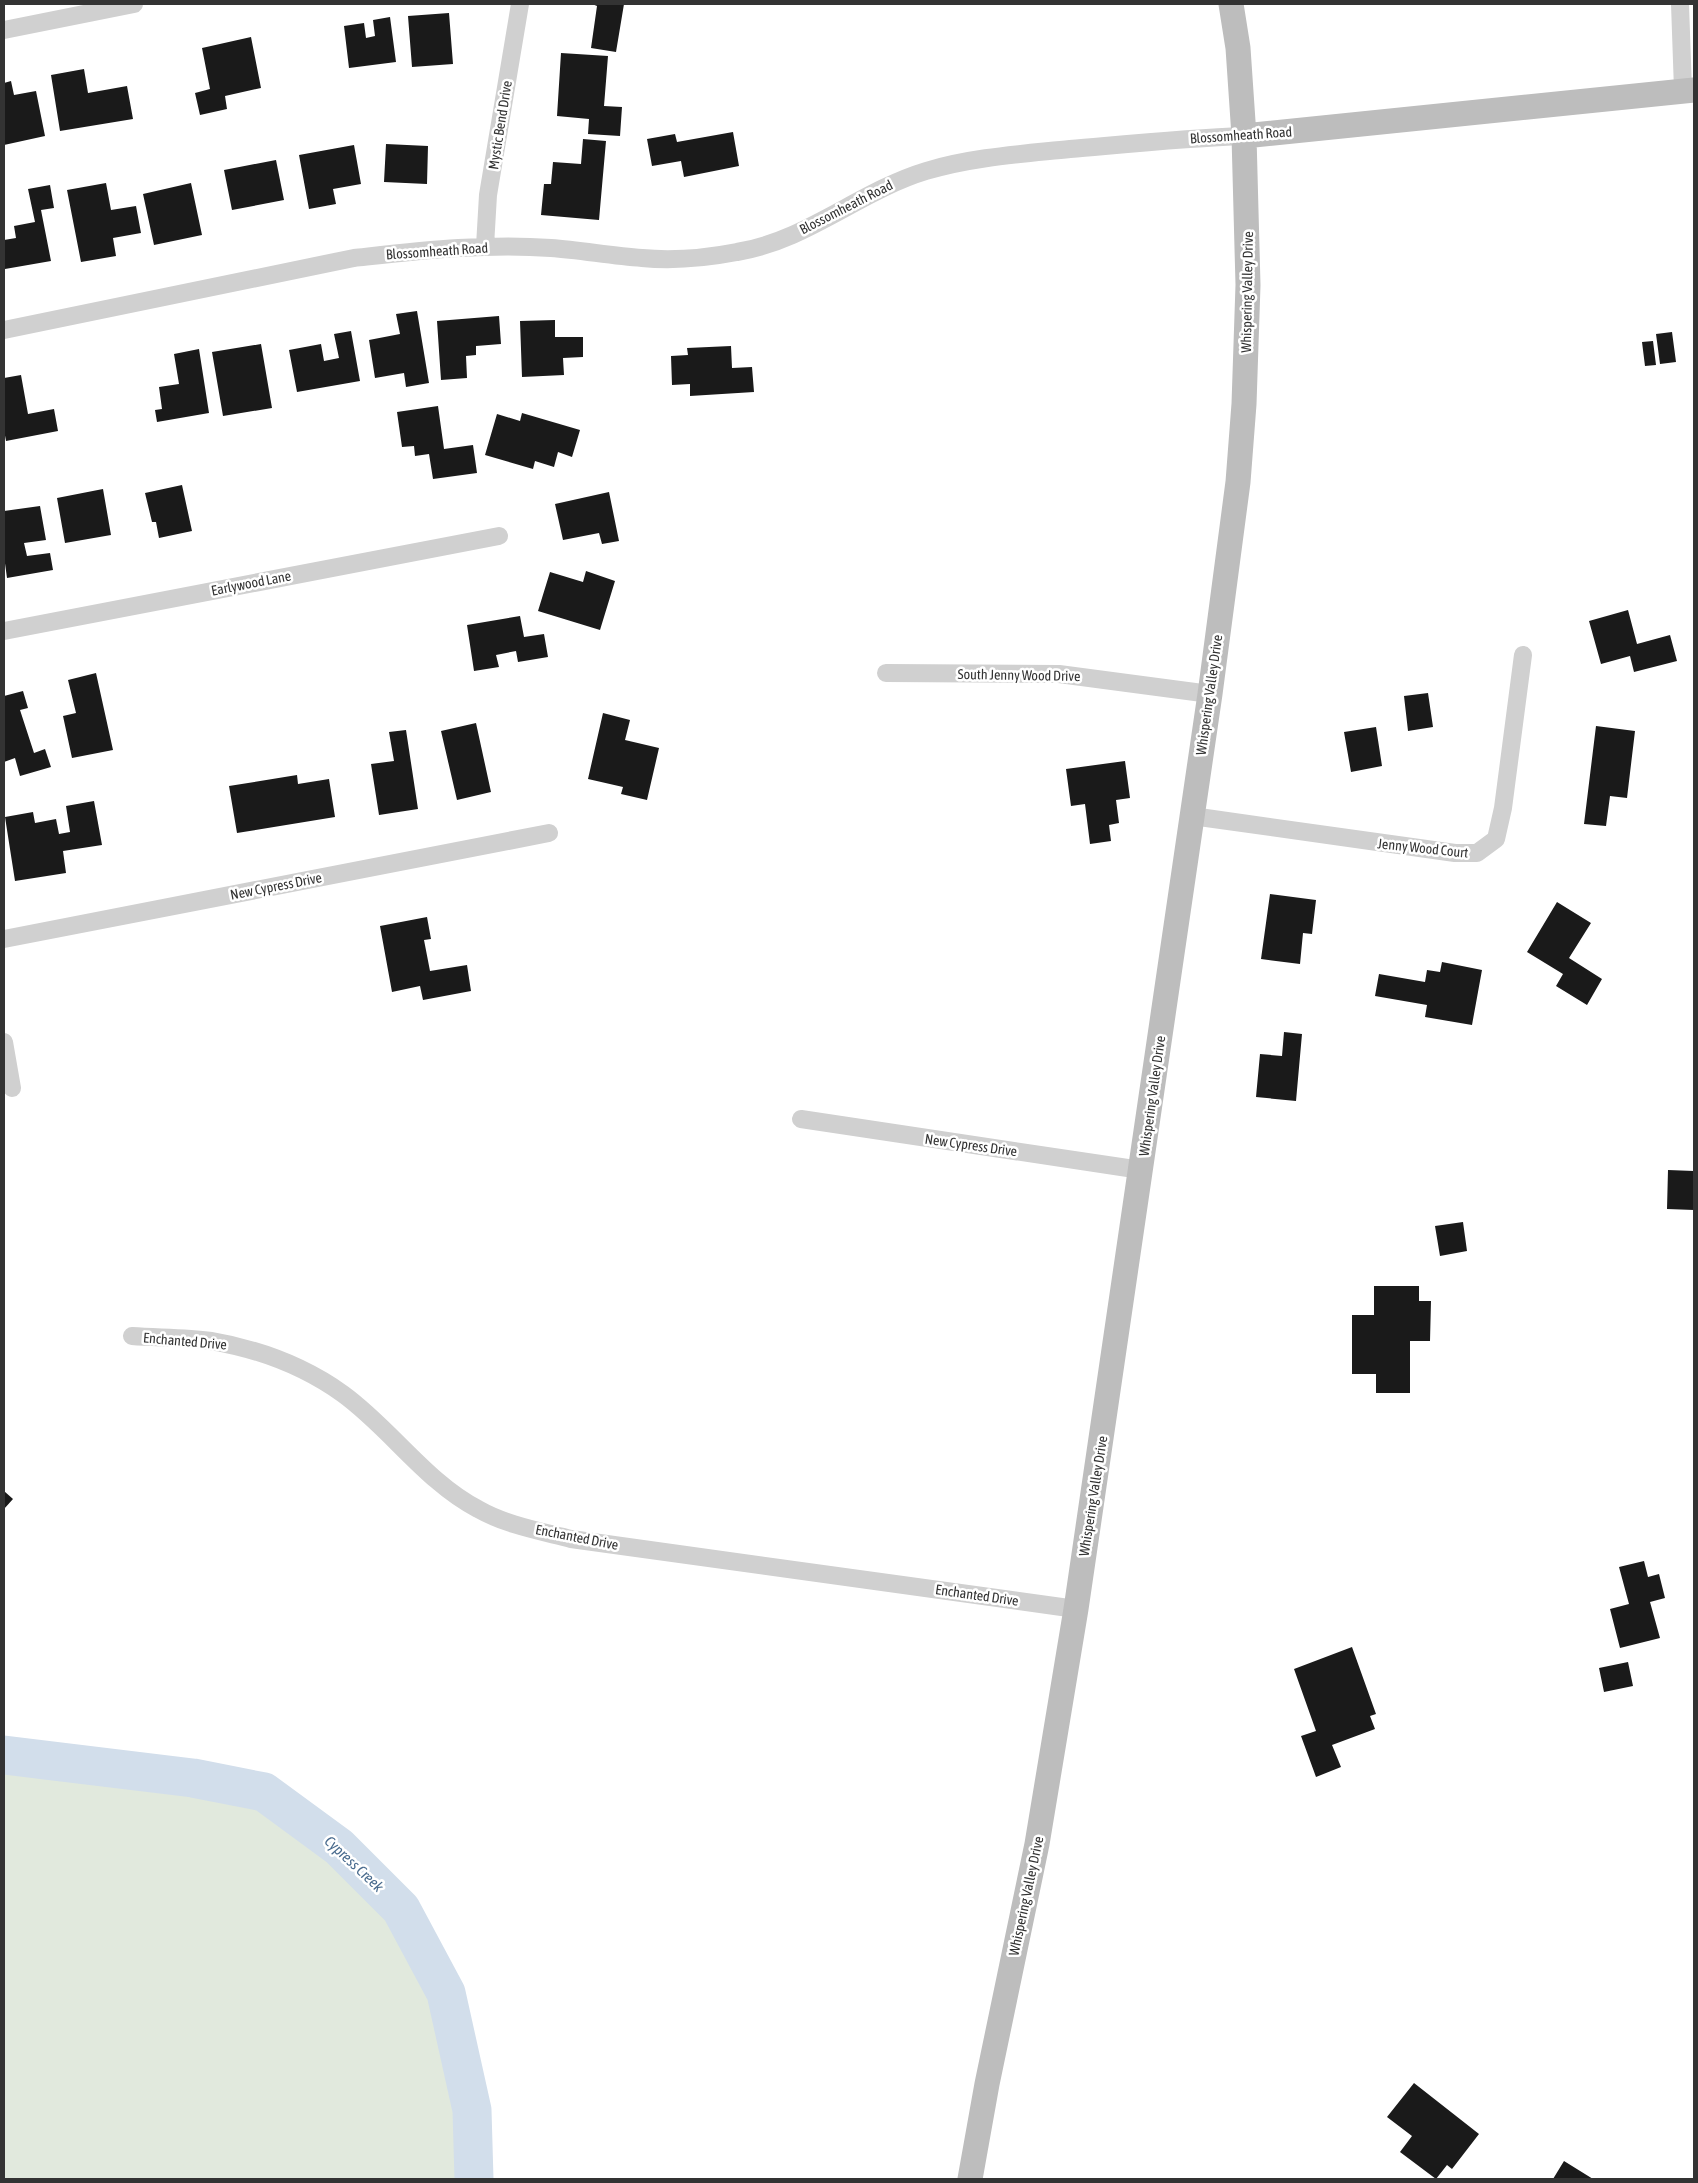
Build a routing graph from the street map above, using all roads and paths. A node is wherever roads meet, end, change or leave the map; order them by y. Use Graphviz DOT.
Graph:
graph roads {
  1 [pos="134,4"];
  2 [pos="520,4"];
  3 [pos="1231,4"];
  4 [pos="1680,4"];
  5 [pos="4,30"];
  6 [pos="1689,90"];
  7 [pos="1244,136"];
  8 [pos="485,246"];
  9 [pos="4,330"];
  10 [pos="499,536"];
  11 [pos="4,631"];
  12 [pos="1523,656"];
  13 [pos="886,674"];
  14 [pos="1210,694"];
  15 [pos="1192,816"];
  16 [pos="549,833"];
  17 [pos="4,939"];
  18 [pos="4,1042"];
  19 [pos="12,1088"];
  20 [pos="801,1119"];
  21 [pos="1141,1170"];
  22 [pos="132,1336"];
  23 [pos="1076,1609"];
  24 [pos="970,2179"];
  1 -- 5 [label="street"];
  2 -- 8 [label="street, Mystic Bend Drive"];
  3 -- 7 [label="street, Whispering Valley Drive"];
  4 -- 6 [label="street"];
  6 -- 7 [label="street, Blossomheath Road"];
  7 -- 8 [label="street, Blossomheath Road"];
  7 -- 14 [label="street, Whispering Valley Drive"];
  8 -- 9 [label="street, Blossomheath Road"];
  10 -- 11 [label="street, Earlywood Lane"];
  12 -- 15 [label="street, Jenny Wood Court"];
  13 -- 14 [label="street, South Jenny Wood Drive"];
  14 -- 15 [label="street, Whispering Valley Drive"];
  15 -- 21 [label="street, Whispering Valley Drive"];
  16 -- 17 [label="street, New Cypress Drive"];
  18 -- 19 [label="street"];
  20 -- 21 [label="street, New Cypress Drive"];
  21 -- 23 [label="street, Whispering Valley Drive"];
  22 -- 23 [label="street, Enchanted Drive"];
  23 -- 24 [label="street, Whispering Valley Drive"];
}
